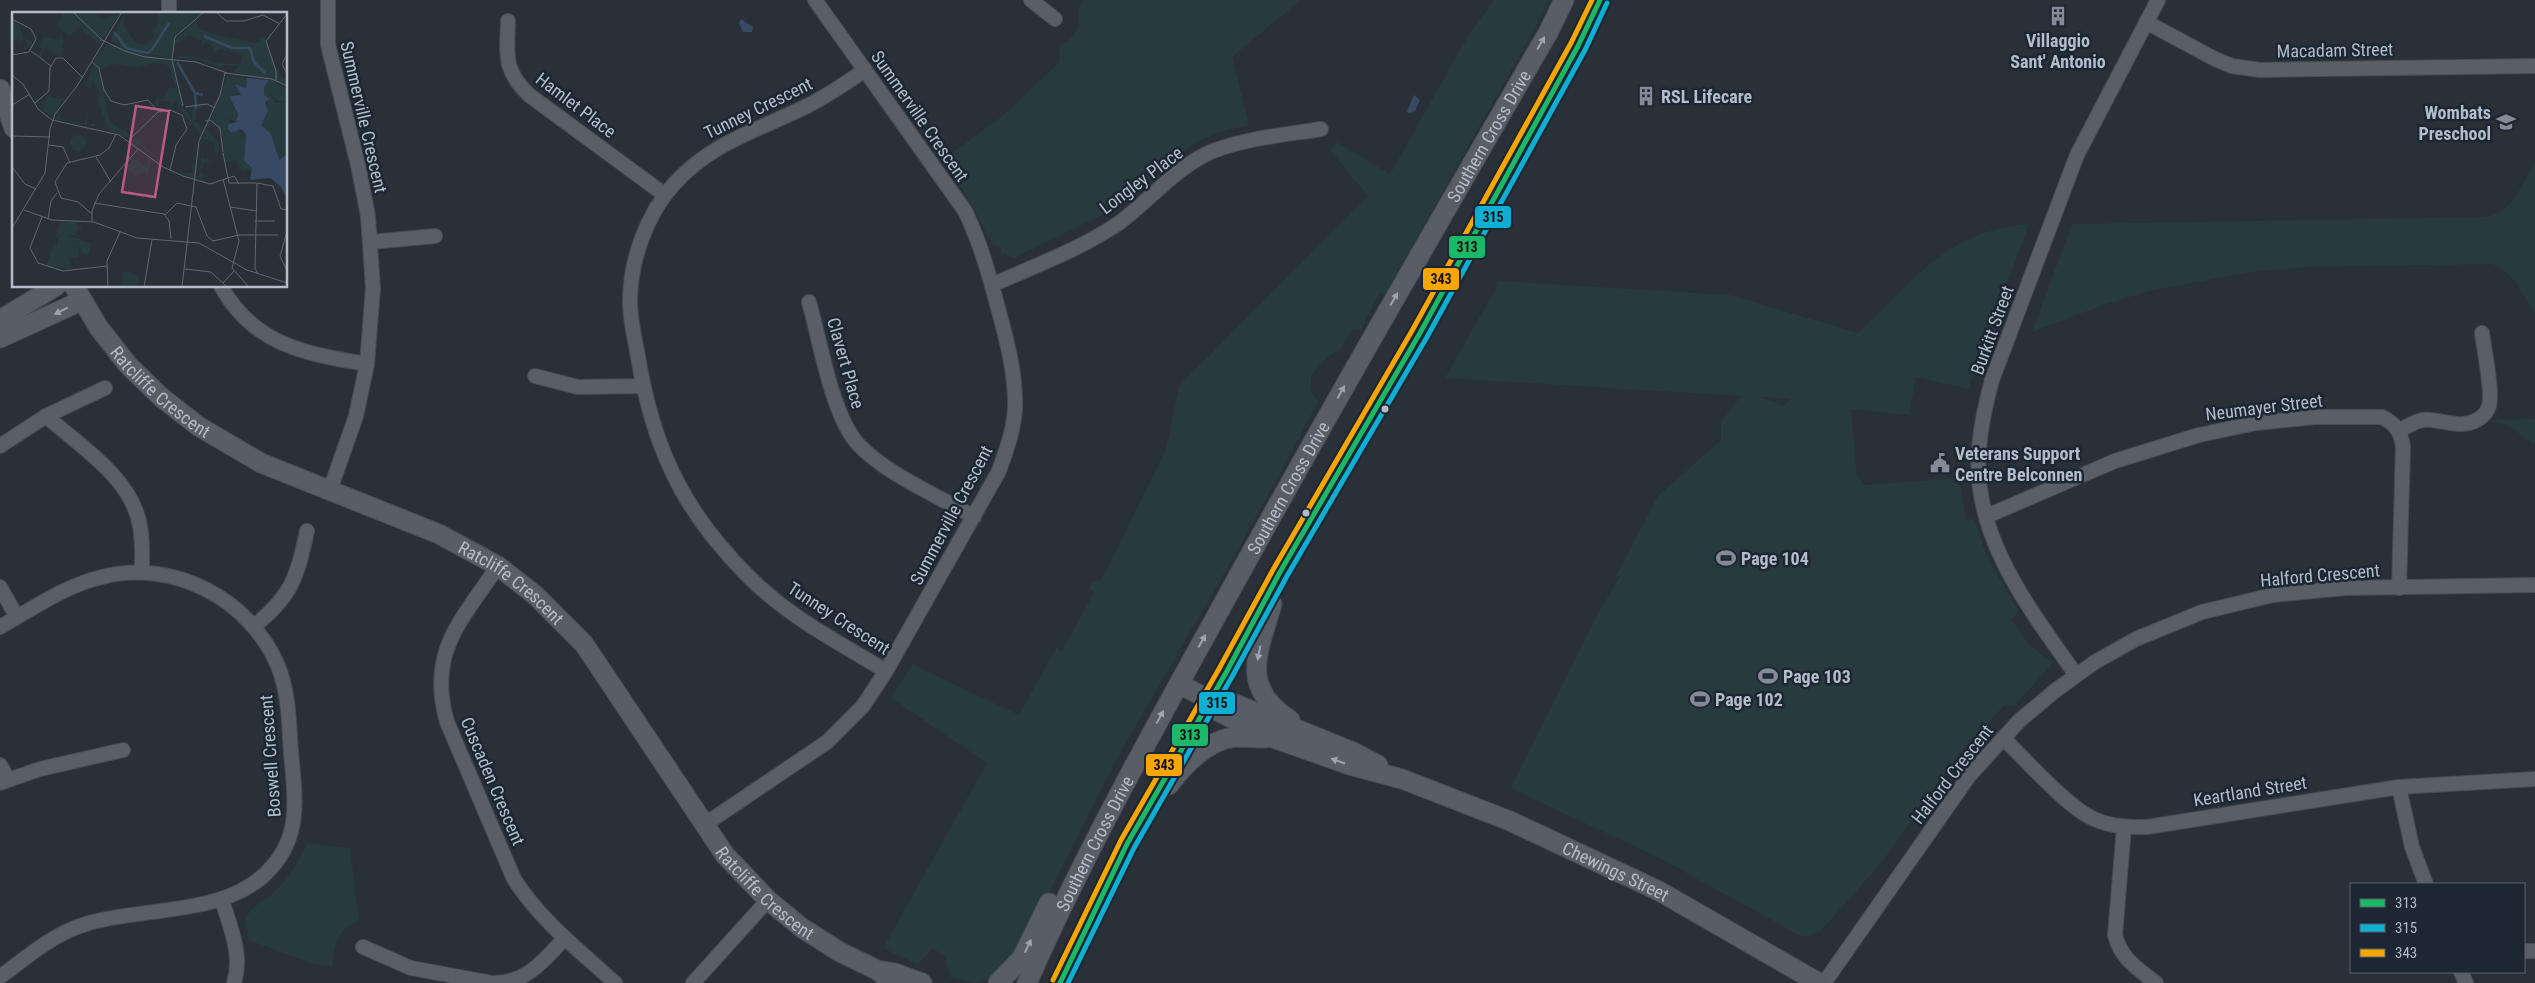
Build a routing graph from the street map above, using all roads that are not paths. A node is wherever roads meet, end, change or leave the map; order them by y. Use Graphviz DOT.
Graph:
graph roads {
  1 [pos="328,0"];
  2 [pos="814,0"];
  3 [pos="1031,0"];
  4 [pos="1564,0"];
  5 [pos="1600,0"];
  6 [pos="2158,0"];
  7 [pos="1055,19"];
  8 [pos="508,21"];
  9 [pos="2146,22"];
  10 [pos="2535,66"];
  11 [pos="865,70"];
  12 [pos="0,89"];
  13 [pos="12,122"];
  14 [pos="1321,129"];
  15 [pos="665,195"];
  16 [pos="435,236"];
  17 [pos="371,242"];
  18 [pos="992,285"];
  19 [pos="53,288"];
  20 [pos="222,288"];
  21 [pos="78,294"];
  22 [pos="809,302"];
  23 [pos="0,320"];
  24 [pos="2482,332"];
  25 [pos="0,338"];
  26 [pos="367,364"];
  27 [pos="535,376"];
  28 [pos="643,386"];
  29 [pos="105,388"];
  30 [pos="46,416"];
  31 [pos="2399,431"];
  32 [pos="0,446"];
  33 [pos="330,490"];
  34 [pos="1987,516"];
  35 [pos="974,517"];
  36 [pos="307,531"];
  37 [pos="498,566"];
  38 [pos="142,572"];
  39 [pos="1280,572"];
  40 [pos="2535,585"];
  41 [pos="0,587"];
  42 [pos="2399,588"];
  43 [pos="17,618"];
  44 [pos="254,626"];
  45 [pos="0,627"];
  46 [pos="886,671"];
  47 [pos="2076,675"];
  48 [pos="1179,684"];
  49 [pos="1210,700"];
  50 [pos="1317,737"];
  51 [pos="1273,738"];
  52 [pos="2002,738"];
  53 [pos="123,750"];
  54 [pos="0,765"];
  55 [pos="1402,778"];
  56 [pos="2535,779"];
  57 [pos="4,781"];
  58 [pos="2399,787"];
  59 [pos="704,825"];
  60 [pos="2124,827"];
  61 [pos="1127,844"];
  62 [pos="2426,883"];
  63 [pos="1066,894"];
  64 [pos="222,900"];
  65 [pos="768,900"];
  66 [pos="565,938"];
  67 [pos="362,947"];
  68 [pos="1074,950"];
  69 [pos="877,970"];
  70 [pos="0,977"];
  71 [pos="234,983"];
  72 [pos="492,983"];
  73 [pos="496,983"];
  74 [pos="615,983"];
  75 [pos="693,983"];
  76 [pos="893,983"];
  77 [pos="921,983"];
  78 [pos="998,983"];
  79 [pos="1026,983"];
  80 [pos="1048,983"];
  81 [pos="1060,983"];
  82 [pos="1819,983"];
  83 [pos="1824,983"];
  84 [pos="2156,983"];
  1 -- 17 [label="street, Summerville Crescent"];
  2 -- 11 [label="street, Summerville Crescent"];
  3 -- 7 [label="street"];
  48 -- 4 [label="main road, Southern Cross Drive, one-way"];
  5 -- 39 [label="main road, Southern Cross Drive"];
  6 -- 9 [label="street, Burkitt Street"];
  8 -- 15 [label="street, Hamlet Place"];
  9 -- 10 [label="street, Macadam Street"];
  9 -- 34 [label="street, Burkitt Street"];
  11 -- 15 [label="street, Tunney Crescent"];
  11 -- 18 [label="street, Summerville Crescent"];
  12 -- 13 [label="main road"];
  14 -- 18 [label="street, Longley Place"];
  15 -- 28 [label="street, Tunney Crescent"];
  16 -- 17 [label="street"];
  17 -- 26 [label="street, Summerville Crescent"];
  18 -- 35 [label="street, Summerville Crescent"];
  19 -- 23 [label="main road"];
  20 -- 26 [label="street"];
  21 -- 25 [label="main road, one-way"];
  21 -- 33 [label="main road, Ratcliffe Crescent"];
  22 -- 35 [label="street, Clavert Place"];
  24 -- 31 [label="street"];
  26 -- 33 [label="street, Summerville Crescent"];
  27 -- 28 [label="street"];
  28 -- 46 [label="street, Tunney Crescent"];
  29 -- 30 [label="street"];
  30 -- 32 [label="street"];
  30 -- 38 [label="street"];
  31 -- 34 [label="street, Neumayer Street"];
  31 -- 42 [label="street"];
  33 -- 37 [label="main road, Ratcliffe Crescent"];
  34 -- 47 [label="street, Burkitt Street"];
  35 -- 46 [label="street, Summerville Crescent"];
  36 -- 44 [label="street"];
  37 -- 59 [label="main road, Ratcliffe Crescent"];
  37 -- 66 [label="street, Cuscaden Crescent"];
  38 -- 43 [label="street, Boswell Crescent"];
  38 -- 44 [label="street, Boswell Crescent"];
  39 -- 49 [label="main road, Southern Cross Drive"];
  39 -- 50 [label="main road, one-way"];
  40 -- 42 [label="street, Halford Crescent"];
  41 -- 43 [label="street"];
  42 -- 47 [label="street, Halford Crescent"];
  43 -- 45 [label="street, Boswell Crescent"];
  44 -- 64 [label="street, Boswell Crescent"];
  46 -- 59 [label="street, Summerville Crescent"];
  47 -- 52 [label="street, Halford Crescent"];
  48 -- 49 [label="main road, Chewings Street"];
  63 -- 48 [label="main road, Southern Cross Drive, one-way"];
  49 -- 50 [label="main road, Chewings Street"];
  49 -- 51 [label="main road, Chewings Street"];
  49 -- 61 [label="main road, Southern Cross Drive"];
  50 -- 55 [label="main road, Chewings Street"];
  55 -- 51 [label="main road, Chewings Street, one-way"];
  51 -- 61 [label="main road"];
  52 -- 60 [label="street, Keartland Street"];
  52 -- 83 [label="street, Halford Crescent"];
  53 -- 57 [label="street"];
  54 -- 57 [label="street"];
  55 -- 82 [label="main road, Chewings Street"];
  56 -- 58 [label="street, Keartland Street"];
  58 -- 60 [label="street, Keartland Street"];
  58 -- 62 [label="street"];
  59 -- 65 [label="main road, Ratcliffe Crescent"];
  60 -- 84 [label="street"];
  61 -- 68 [label="main road, Southern Cross Drive"];
  78 -- 63 [label="main road, one-way"];
  63 -- 79 [label="main road, Southern Cross Drive"];
  64 -- 70 [label="street, Boswell Crescent"];
  64 -- 71 [label="street"];
  65 -- 69 [label="main road, Ratcliffe Crescent"];
  65 -- 75 [label="street"];
  66 -- 73 [label="street"];
  66 -- 74 [label="street, Cuscaden Crescent"];
  67 -- 72 [label="street"];
  68 -- 80 [label="main road"];
  68 -- 81 [label="main road, Southern Cross Drive"];
  69 -- 76 [label="main road, Ratcliffe Crescent"];
  69 -- 77 [label="main road, Ratcliffe Crescent"];
}
